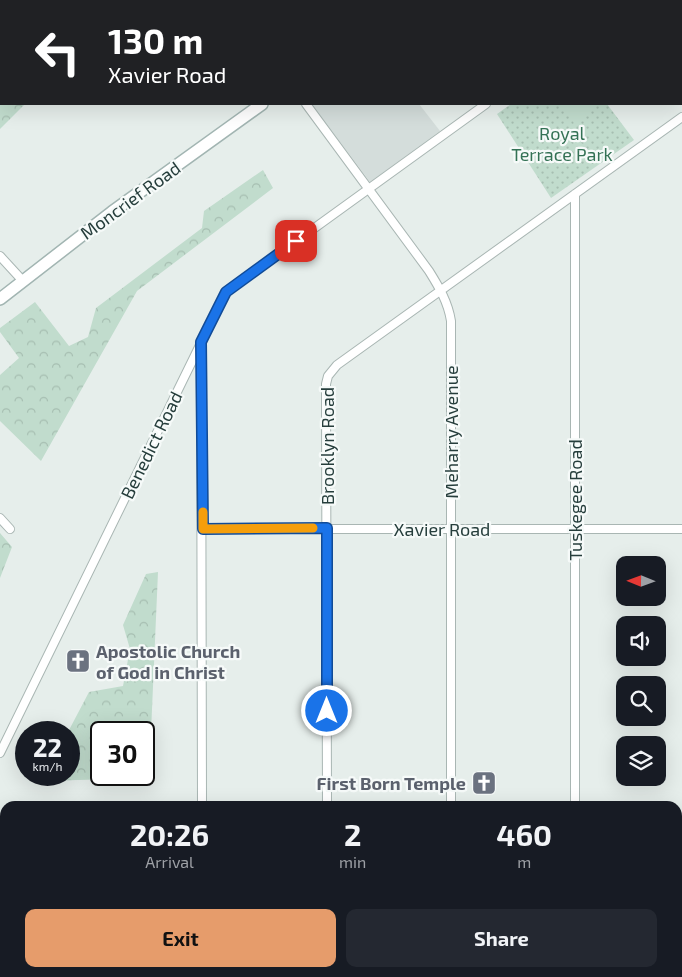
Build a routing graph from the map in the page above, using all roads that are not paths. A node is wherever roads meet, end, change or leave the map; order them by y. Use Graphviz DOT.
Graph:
graph roads {
  1 [pos="261,105"];
  2 [pos="307,105"];
  3 [pos="485,105"];
  4 [pos="682,117"];
  5 [pos="369,189"];
  6 [pos="575,194"];
  7 [pos="0,256"];
  8 [pos="22,280"];
  9 [pos="441,290"];
  10 [pos="0,299"];
  11 [pos="201,342"];
  12 [pos="0,518"];
  13 [pos="327,528"];
  14 [pos="10,529"];
  15 [pos="203,529"];
  16 [pos="451,529"];
  17 [pos="575,529"];
  18 [pos="682,529"];
  19 [pos="0,752"];
  20 [pos="202,801"];
  21 [pos="327,801"];
  22 [pos="451,801"];
  23 [pos="575,801"];
  1 -- 8 [label="main road, Moncrief Road"];
  2 -- 5 [label="street, Meharry Avenue"];
  3 -- 5 [label="street, Benedict Road"];
  4 -- 6 [label="street, Brooklyn Road"];
  5 -- 9 [label="street, Meharry Avenue"];
  5 -- 11 [label="street, Benedict Road"];
  6 -- 9 [label="street, Brooklyn Road"];
  6 -- 17 [label="street, Tuskegee Road"];
  7 -- 8 [label="street"];
  8 -- 10 [label="main road, Moncrief Road"];
  9 -- 13 [label="street, Brooklyn Road"];
  9 -- 16 [label="street, Meharry Avenue"];
  11 -- 15 [label="street"];
  11 -- 19 [label="street, Benedict Road"];
  12 -- 14 [label="street"];
  13 -- 15 [label="street, Xavier Road"];
  13 -- 16 [label="street, Xavier Road"];
  13 -- 21 [label="street, Brooklyn Road"];
  15 -- 20 [label="street"];
  16 -- 17 [label="street, Xavier Road"];
  16 -- 22 [label="street, Meharry Avenue"];
  17 -- 18 [label="street, Xavier Road"];
  17 -- 23 [label="street, Tuskegee Road"];
}
